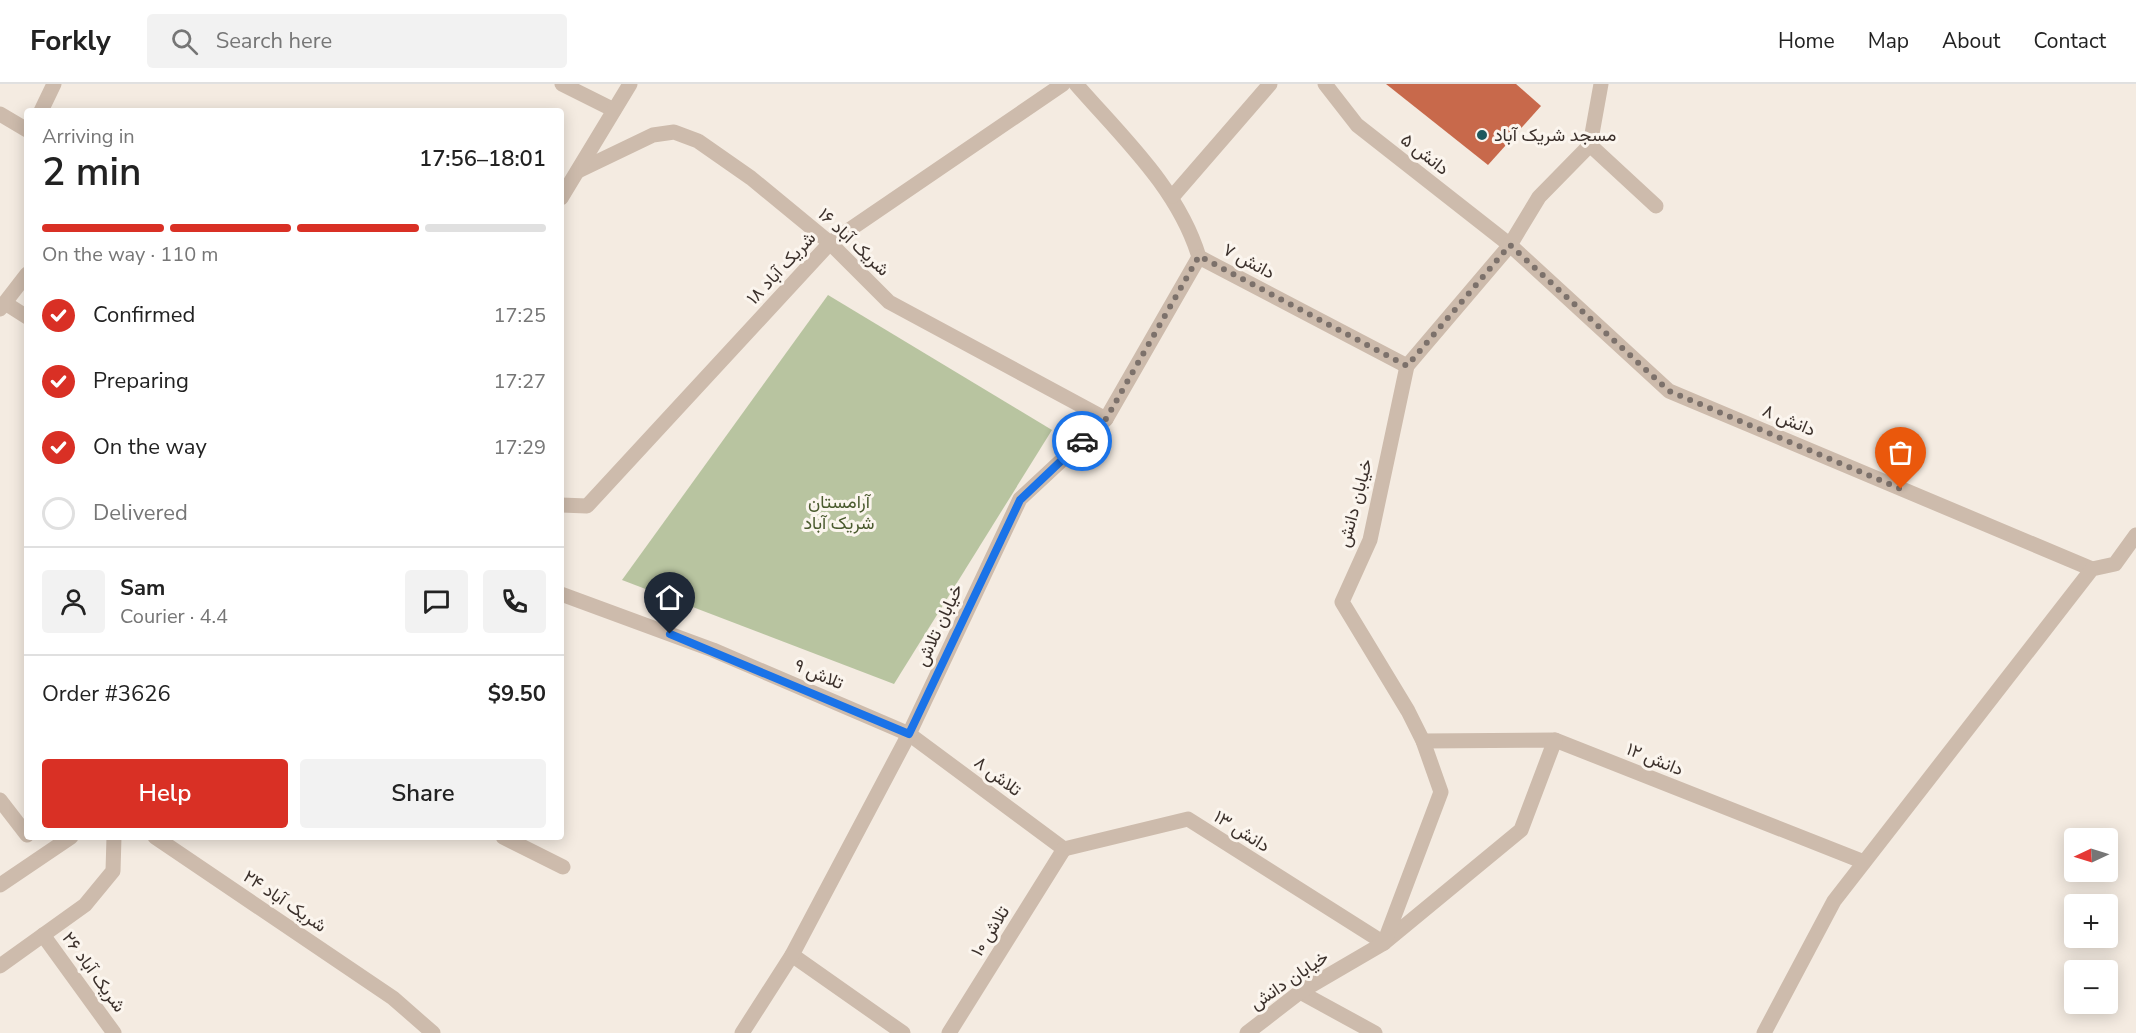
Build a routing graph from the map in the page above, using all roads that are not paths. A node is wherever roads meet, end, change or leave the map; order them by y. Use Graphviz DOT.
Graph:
graph roads {
  1 [pos="54,84"];
  2 [pos="562,84"];
  3 [pos="1063,84"];
  4 [pos="1076,84"];
  5 [pos="1270,84"];
  6 [pos="1325,84"];
  7 [pos="1601,84"];
  8 [pos="631,85"];
  9 [pos="42,108"];
  10 [pos="614,110"];
  11 [pos="0,114"];
  12 [pos="24,128"];
  13 [pos="1590,145"];
  14 [pos="578,171"];
  15 [pos="564,193"];
  16 [pos="1173,196"];
  17 [pos="1656,206"];
  18 [pos="830,243"];
  19 [pos="1510,245"];
  20 [pos="1199,256"];
  21 [pos="24,278"];
  22 [pos="3,306"];
  23 [pos="24,316"];
  24 [pos="1407,366"];
  25 [pos="1106,419"];
  26 [pos="564,505"];
  27 [pos="2136,535"];
  28 [pos="2092,569"];
  29 [pos="564,595"];
  30 [pos="909,734"];
  31 [pos="1555,740"];
  32 [pos="1423,741"];
  33 [pos="0,800"];
  34 [pos="24,831"];
  35 [pos="31,840"];
  36 [pos="66,840"];
  37 [pos="114,840"];
  38 [pos="159,840"];
  39 [pos="509,840"];
  40 [pos="1064,849"];
  41 [pos="42,855"];
  42 [pos="1864,862"];
  43 [pos="564,867"];
  44 [pos="0,885"];
  45 [pos="43,935"];
  46 [pos="1384,943"];
  47 [pos="792,955"];
  48 [pos="0,966"];
  49 [pos="1300,992"];
  50 [pos="114,1033"];
  51 [pos="433,1033"];
  52 [pos="742,1033"];
  53 [pos="903,1033"];
  54 [pos="949,1033"];
  55 [pos="1247,1033"];
  56 [pos="1375,1033"];
  57 [pos="1764,1033"];
  1 -- 9 [label="street"];
  2 -- 10 [label="street"];
  3 -- 18 [label="street, شریک آباد ۱۸"];
  4 -- 16 [label="street, دانش ۷"];
  5 -- 16 [label="street"];
  6 -- 19 [label="street, دانش ۵"];
  7 -- 13 [label="street"];
  8 -- 10 [label="street"];
  10 -- 14 [label="street"];
  11 -- 12 [label="street"];
  13 -- 17 [label="street"];
  13 -- 19 [label="street, خیابان دانش"];
  14 -- 15 [label="street"];
  14 -- 18 [label="street, شریک آباد ۱۶"];
  16 -- 20 [label="street, دانش ۷"];
  18 -- 25 [label="street, شریک آباد ۱۶"];
  18 -- 26 [label="street, شریک آباد ۱۸"];
  19 -- 24 [label="street, خیابان دانش"];
  19 -- 28 [label="street, دانش ۸"];
  20 -- 24 [label="street, دانش ۷"];
  20 -- 25 [label="street, خیابان تلاش"];
  21 -- 22 [label="street"];
  22 -- 23 [label="street"];
  24 -- 32 [label="street, خیابان دانش"];
  25 -- 30 [label="street, خیابان تلاش"];
  27 -- 28 [label="street"];
  28 -- 42 [label="street"];
  29 -- 30 [label="street, تلاش ۹"];
  30 -- 40 [label="street, تلاش ۸"];
  30 -- 47 [label="street, خیابان تلاش"];
  31 -- 32 [label="street, دانش ۱۲"];
  31 -- 42 [label="street, دانش ۱۲"];
  31 -- 46 [label="street"];
  32 -- 46 [label="street, خیابان دانش"];
  33 -- 34 [label="street"];
  35 -- 41 [label="street"];
  36 -- 41 [label="street"];
  37 -- 45 [label="street"];
  38 -- 51 [label="street, شریک آباد ۲۴"];
  39 -- 43 [label="street"];
  40 -- 46 [label="street, دانش ۱۳"];
  40 -- 54 [label="street, تلاش ۱۰"];
  41 -- 44 [label="street"];
  42 -- 57 [label="street"];
  45 -- 48 [label="street"];
  45 -- 50 [label="street, شریک آباد ۲۶"];
  46 -- 49 [label="street, خیابان دانش"];
  47 -- 52 [label="street, خیابان تلاش"];
  47 -- 53 [label="street"];
  49 -- 55 [label="street, خیابان دانش"];
  49 -- 56 [label="street"];
}
